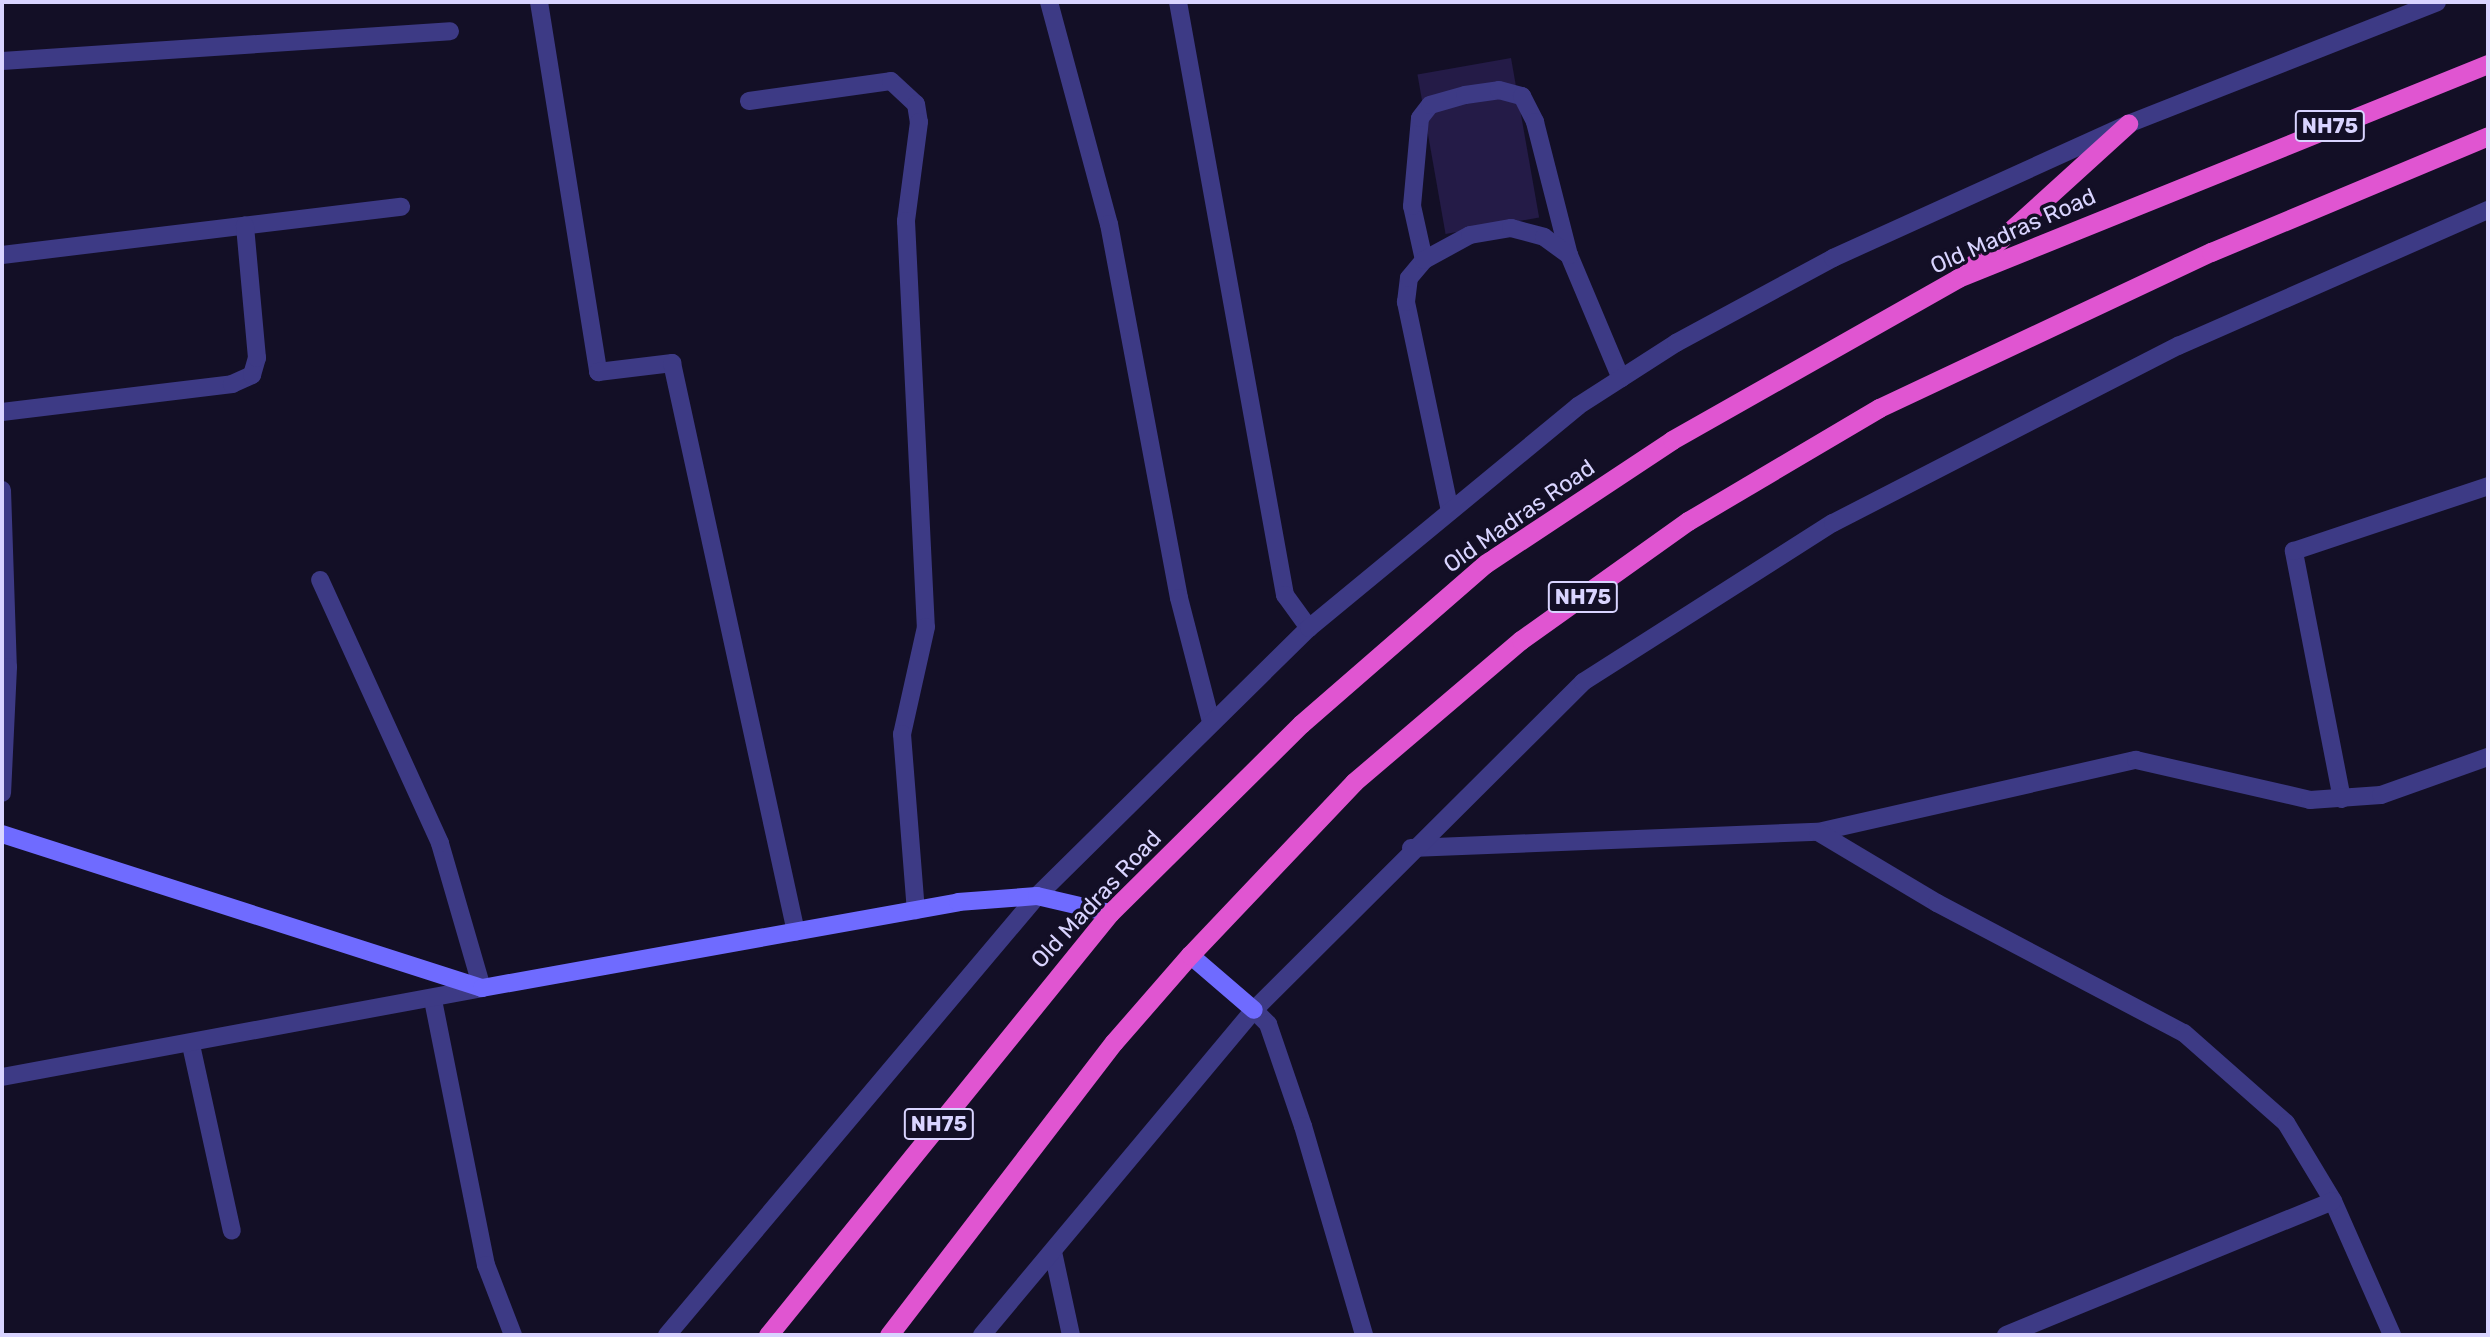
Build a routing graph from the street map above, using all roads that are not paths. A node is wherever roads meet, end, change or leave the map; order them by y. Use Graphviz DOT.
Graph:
graph roads {
  1 [pos="539,2"];
  2 [pos="1049,2"];
  3 [pos="1178,2"];
  4 [pos="2437,2"];
  5 [pos="450,32"];
  6 [pos="2,61"];
  7 [pos="2488,64"];
  8 [pos="749,102"];
  9 [pos="2128,124"];
  10 [pos="2488,136"];
  11 [pos="401,207"];
  12 [pos="2488,210"];
  13 [pos="245,226"];
  14 [pos="2,255"];
  15 [pos="1569,255"];
  16 [pos="1424,260"];
  17 [pos="1958,278"];
  18 [pos="1621,379"];
  19 [pos="2,412"];
  20 [pos="2488,486"];
  21 [pos="2,490"];
  22 [pos="1450,511"];
  23 [pos="320,580"];
  24 [pos="1309,628"];
  25 [pos="1211,722"];
  26 [pos="2488,757"];
  27 [pos="2,793"];
  28 [pos="2342,799"];
  29 [pos="1818,832"];
  30 [pos="2,834"];
  31 [pos="1411,848"];
  32 [pos="1037,895"];
  33 [pos="916,910"];
  34 [pos="1110,913"];
  35 [pos="796,933"];
  36 [pos="1190,955"];
  37 [pos="482,988"];
  38 [pos="433,1000"];
  39 [pos="1254,1010"];
  40 [pos="191,1045"];
  41 [pos="2,1077"];
  42 [pos="2333,1201"];
  43 [pos="232,1231"];
  44 [pos="1053,1252"];
  45 [pos="513,1335"];
  46 [pos="667,1335"];
  47 [pos="768,1335"];
  48 [pos="889,1335"];
  49 [pos="982,1335"];
  50 [pos="1071,1335"];
  51 [pos="1364,1335"];
  52 [pos="2007,1335"];
  53 [pos="2392,1335"];
  1 -- 35 [label="street"];
  2 -- 25 [label="street"];
  3 -- 24 [label="street"];
  4 -- 9 [label="street"];
  5 -- 6 [label="street"];
  7 -- 17 [label="highway, Old Madras Road / NH75"];
  8 -- 33 [label="street"];
  9 -- 17 [label="highway"];
  9 -- 18 [label="street"];
  10 -- 36 [label="highway, NH75"];
  11 -- 13 [label="street"];
  12 -- 31 [label="street"];
  13 -- 14 [label="street"];
  13 -- 19 [label="street"];
  15 -- 16 [label="street"];
  15 -- 16 [label="street"];
  15 -- 18 [label="street"];
  16 -- 22 [label="street"];
  17 -- 34 [label="highway, Old Madras Road / NH75"];
  18 -- 22 [label="street"];
  20 -- 28 [label="street"];
  21 -- 27 [label="street"];
  22 -- 24 [label="street"];
  23 -- 37 [label="street"];
  24 -- 25 [label="street"];
  25 -- 32 [label="street"];
  26 -- 28 [label="street"];
  28 -- 29 [label="street"];
  29 -- 31 [label="street"];
  29 -- 42 [label="street"];
  30 -- 37 [label="main road"];
  31 -- 39 [label="street"];
  32 -- 33 [label="main road"];
  32 -- 34 [label="main road"];
  32 -- 46 [label="street"];
  33 -- 35 [label="main road"];
  34 -- 47 [label="highway, Old Madras Road / NH75"];
  35 -- 37 [label="main road"];
  36 -- 39 [label="main road"];
  36 -- 48 [label="highway, NH75"];
  37 -- 38 [label="street"];
  38 -- 40 [label="street"];
  38 -- 45 [label="street"];
  39 -- 44 [label="street"];
  39 -- 51 [label="street"];
  40 -- 41 [label="street"];
  40 -- 43 [label="street"];
  42 -- 52 [label="street"];
  42 -- 53 [label="street"];
  44 -- 49 [label="street"];
  44 -- 50 [label="street"];
}
